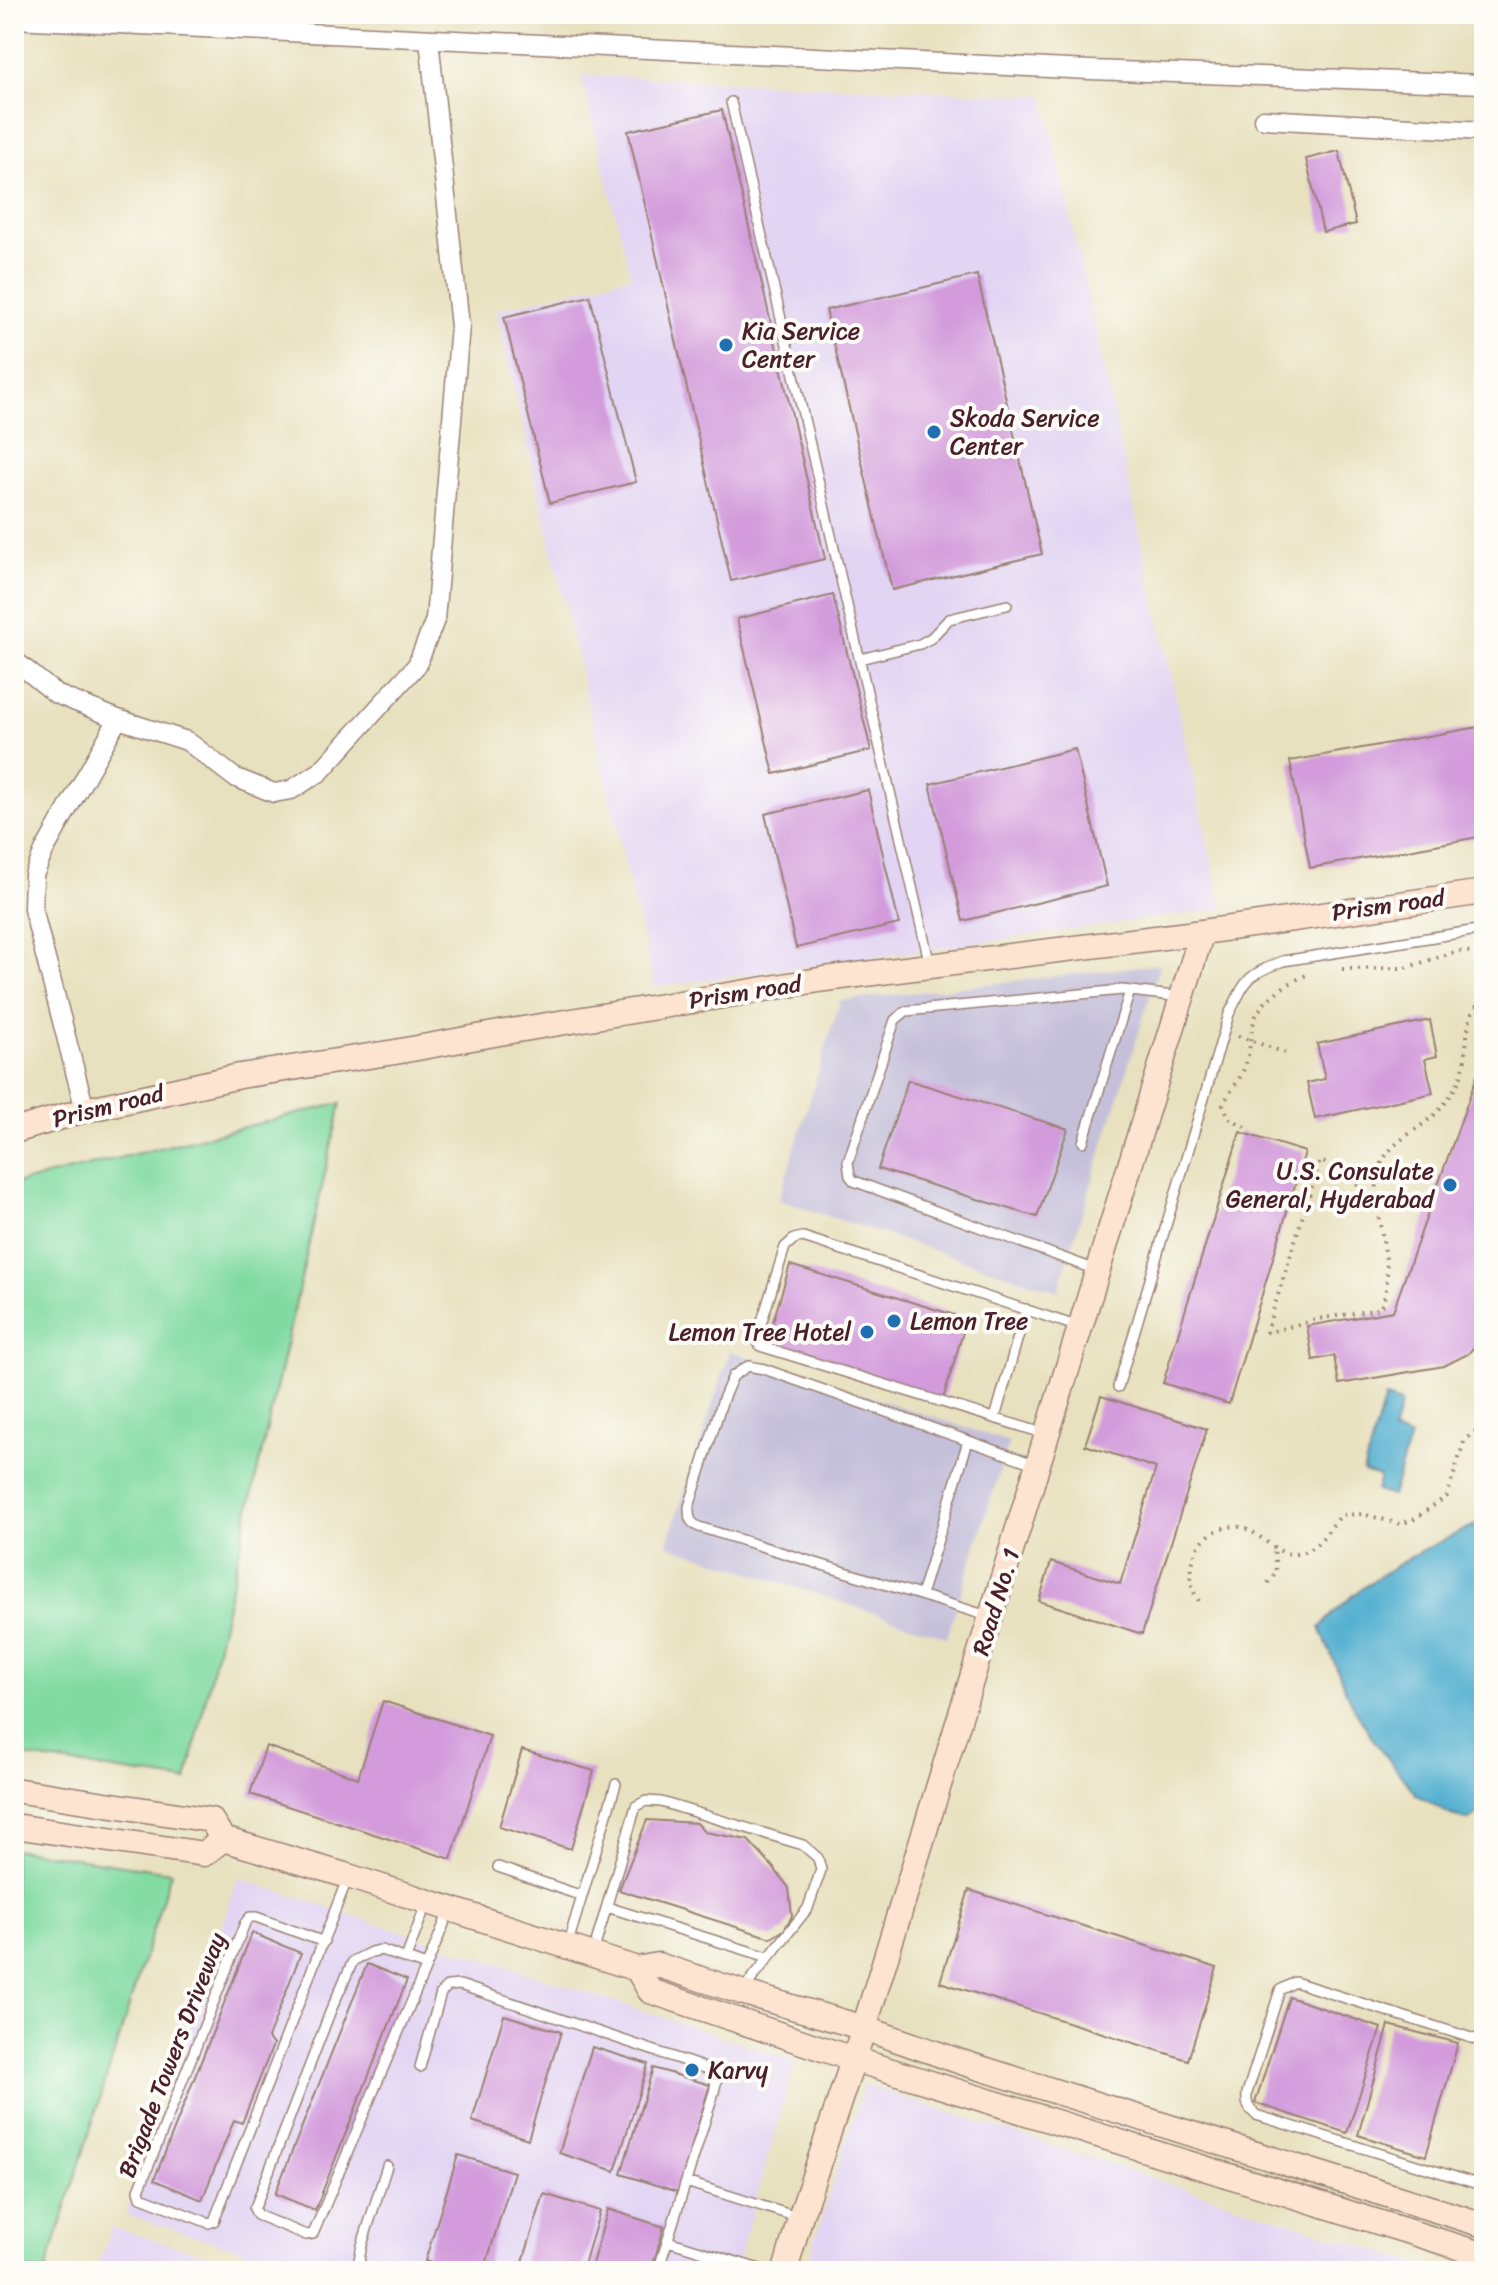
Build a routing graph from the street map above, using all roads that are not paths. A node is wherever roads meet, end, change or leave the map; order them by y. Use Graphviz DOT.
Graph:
graph roads {
  1 [pos="15,17"];
  2 [pos="429,39"];
  3 [pos="1484,84"];
  4 [pos="731,102"];
  5 [pos="1263,119"];
  6 [pos="1484,131"];
  7 [pos="1007,605"];
  8 [pos="860,659"];
  9 [pos="14,660"];
  10 [pos="118,719"];
  11 [pos="1484,892"];
  12 [pos="1484,929"];
  13 [pos="1202,932"];
  14 [pos="930,965"];
  15 [pos="1130,991"];
  16 [pos="1182,997"];
  17 [pos="85,1110"];
  18 [pos="14,1131"];
  19 [pos="1083,1142"];
  20 [pos="1097,1271"];
  21 [pos="1026,1309"];
  22 [pos="1079,1327"];
  23 [pos="1118,1387"];
  24 [pos="995,1418"];
  25 [pos="1046,1434"];
  26 [pos="968,1441"];
  27 [pos="1037,1465"];
  28 [pos="921,1595"];
  29 [pos="992,1617"];
  30 [pos="616,1784"];
  31 [pos="14,1790"];
  32 [pos="14,1826"];
  33 [pos="223,1839"];
  34 [pos="498,1867"];
  35 [pos="348,1876"];
  36 [pos="582,1896"];
  37 [pos="439,1905"];
  38 [pos="607,1907"];
  39 [pos="324,1942"];
  40 [pos="567,1946"];
  41 [pos="593,1954"];
  42 [pos="768,1957"];
  43 [pos="406,1958"];
  44 [pos="426,1966"];
  45 [pos="637,1969"];
  46 [pos="741,1992"];
  47 [pos="864,2028"];
  48 [pos="1484,2042"];
  49 [pos="853,2059"];
  50 [pos="420,2067"];
  51 [pos="387,2166"];
  52 [pos="686,2182"];
  53 [pos="1484,2186"];
  54 [pos="800,2218"];
  55 [pos="1484,2225"];
  56 [pos="668,2241"];
  57 [pos="1484,2255"];
  58 [pos="364,2271"];
  59 [pos="658,2271"];
  60 [pos="766,2271"];
  61 [pos="785,2271"];
  1 -- 2 [label="street"];
  2 -- 3 [label="street"];
  2 -- 10 [label="street"];
  4 -- 8 [label="lane"];
  5 -- 6 [label="street"];
  7 -- 8 [label="lane"];
  8 -- 14 [label="lane"];
  9 -- 10 [label="street"];
  10 -- 17 [label="street"];
  11 -- 13 [label="street, Prism road"];
  12 -- 23 [label="lane"];
  13 -- 14 [label="street, Prism road"];
  13 -- 16 [label="street, Road No. 1"];
  14 -- 17 [label="street, Prism road"];
  15 -- 16 [label="lane"];
  15 -- 19 [label="lane"];
  15 -- 20 [label="lane"];
  16 -- 20 [label="street, Road No. 1"];
  17 -- 18 [label="street, Prism road"];
  20 -- 22 [label="street, Road No. 1"];
  21 -- 22 [label="lane"];
  21 -- 24 [label="lane"];
  21 -- 24 [label="lane"];
  22 -- 25 [label="street, Road No. 1"];
  24 -- 25 [label="lane"];
  25 -- 27 [label="street, Road No. 1"];
  26 -- 27 [label="lane"];
  26 -- 28 [label="lane"];
  26 -- 28 [label="lane"];
  27 -- 29 [label="street, Road No. 1"];
  28 -- 29 [label="lane"];
  29 -- 47 [label="street, Road No. 1"];
  30 -- 36 [label="lane"];
  31 -- 33 [label="street"];
  32 -- 33 [label="street"];
  33 -- 35 [label="street"];
  34 -- 36 [label="lane"];
  35 -- 37 [label="street"];
  35 -- 39 [label="lane, Brigade Towers Driveway"];
  36 -- 40 [label="lane"];
  37 -- 40 [label="street"];
  37 -- 43 [label="lane"];
  37 -- 44 [label="lane"];
  38 -- 41 [label="lane"];
  38 -- 42 [label="lane"];
  38 -- 42 [label="lane"];
  39 -- 39 [label="lane, Brigade Towers Driveway"];
  40 -- 41 [label="street"];
  41 -- 45 [label="street"];
  42 -- 46 [label="lane"];
  43 -- 44 [label="lane"];
  43 -- 44 [label="lane"];
  45 -- 46 [label="street"];
  45 -- 49 [label="street"];
  46 -- 47 [label="street"];
  47 -- 49 [label="street, Road No. 1"];
  47 -- 55 [label="street"];
  48 -- 53 [label="lane"];
  49 -- 54 [label="street, Road No. 1"];
  49 -- 57 [label="street"];
  50 -- 52 [label="lane"];
  51 -- 58 [label="lane"];
  52 -- 54 [label="lane"];
  52 -- 56 [label="lane"];
  54 -- 61 [label="street, Road No. 1"];
  56 -- 59 [label="lane"];
  56 -- 60 [label="lane"];
}
